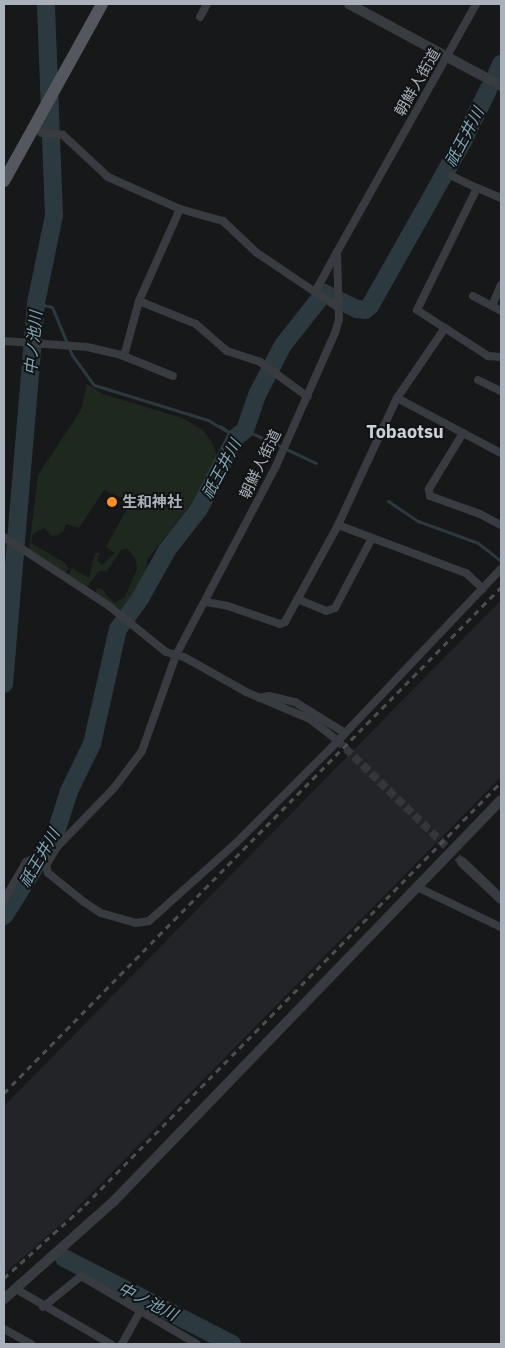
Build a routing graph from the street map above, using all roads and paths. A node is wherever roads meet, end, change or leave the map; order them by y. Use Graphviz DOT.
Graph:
graph roads {
  1 [pos="102,4"];
  2 [pos="207,4"];
  3 [pos="349,4"];
  4 [pos="476,4"];
  5 [pos="200,18"];
  6 [pos="447,57"];
  7 [pos="501,86"];
  8 [pos="39,125"];
  9 [pos="452,176"];
  10 [pos="4,181"];
  11 [pos="477,188"];
  12 [pos="501,198"];
  13 [pos="180,209"];
  14 [pos="337,252"];
  15 [pos="501,285"];
  16 [pos="319,295"];
  17 [pos="473,296"];
  18 [pos="139,302"];
  19 [pos="338,303"];
  20 [pos="492,306"];
  21 [pos="501,311"];
  22 [pos="445,328"];
  23 [pos="4,341"];
  24 [pos="124,356"];
  25 [pos="501,357"];
  26 [pos="173,376"];
  27 [pos="478,380"];
  28 [pos="501,392"];
  29 [pos="308,397"];
  30 [pos="397,398"];
  31 [pos="463,433"];
  32 [pos="501,454"];
  33 [pos="338,525"];
  34 [pos="501,525"];
  35 [pos="4,537"];
  36 [pos="372,538"];
  37 [pos="501,569"];
  38 [pos="482,589"];
  39 [pos="297,599"];
  40 [pos="206,602"];
  41 [pos="176,654"];
  42 [pos="260,698"];
  43 [pos="345,733"];
  44 [pos="337,740"];
  45 [pos="501,800"];
  46 [pos="54,848"];
  47 [pos="462,862"];
  48 [pos="417,887"];
  49 [pos="501,899"];
  50 [pos="4,900"];
  51 [pos="501,927"];
  52 [pos="16,1289"];
  53 [pos="4,1299"];
  54 [pos="43,1307"];
  55 [pos="139,1313"];
  56 [pos="4,1329"];
  57 [pos="31,1344"];
  58 [pos="111,1344"];
  59 [pos="122,1344"];
  60 [pos="197,1344"];
  1 -- 8 [label="main road"];
  2 -- 5 [label="street"];
  3 -- 6 [label="street"];
  4 -- 6 [label="street, 朝鮮人街道"];
  6 -- 7 [label="street"];
  6 -- 14 [label="street, 朝鮮人街道"];
  8 -- 10 [label="main road"];
  8 -- 13 [label="street"];
  9 -- 11 [label="street"];
  11 -- 12 [label="street"];
  11 -- 22 [label="street"];
  13 -- 16 [label="street"];
  13 -- 18 [label="street"];
  14 -- 16 [label="street"];
  14 -- 19 [label="street, 朝鮮人街道"];
  15 -- 20 [label="street"];
  16 -- 19 [label="street"];
  17 -- 20 [label="street"];
  18 -- 24 [label="street"];
  18 -- 29 [label="street"];
  19 -- 29 [label="street, 朝鮮人街道"];
  20 -- 21 [label="street"];
  22 -- 25 [label="street"];
  22 -- 30 [label="street"];
  23 -- 24 [label="street"];
  24 -- 26 [label="street"];
  27 -- 28 [label="street"];
  29 -- 40 [label="street, 朝鮮人街道"];
  30 -- 31 [label="street"];
  30 -- 33 [label="street"];
  31 -- 32 [label="street"];
  31 -- 34 [label="street"];
  33 -- 36 [label="street"];
  33 -- 39 [label="street"];
  35 -- 41 [label="street"];
  36 -- 38 [label="street"];
  36 -- 39 [label="street"];
  37 -- 38 [label="street"];
  38 -- 43 [label="street"];
  39 -- 40 [label="street"];
  40 -- 41 [label="street, 朝鮮人街道"];
  41 -- 42 [label="street"];
  41 -- 46 [label="street, 朝鮮人街道"];
  42 -- 43 [label="street"];
  42 -- 44 [label="street"];
  43 -- 46 [label="street"];
  45 -- 48 [label="street"];
  46 -- 50 [label="street, 朝鮮人街道"];
  47 -- 49 [label="street"];
  48 -- 51 [label="street"];
  48 -- 52 [label="street"];
  52 -- 53 [label="street"];
  52 -- 54 [label="street"];
  54 -- 55 [label="street"];
  54 -- 58 [label="street"];
  55 -- 59 [label="street"];
  55 -- 60 [label="street"];
  56 -- 57 [label="street"];
}
